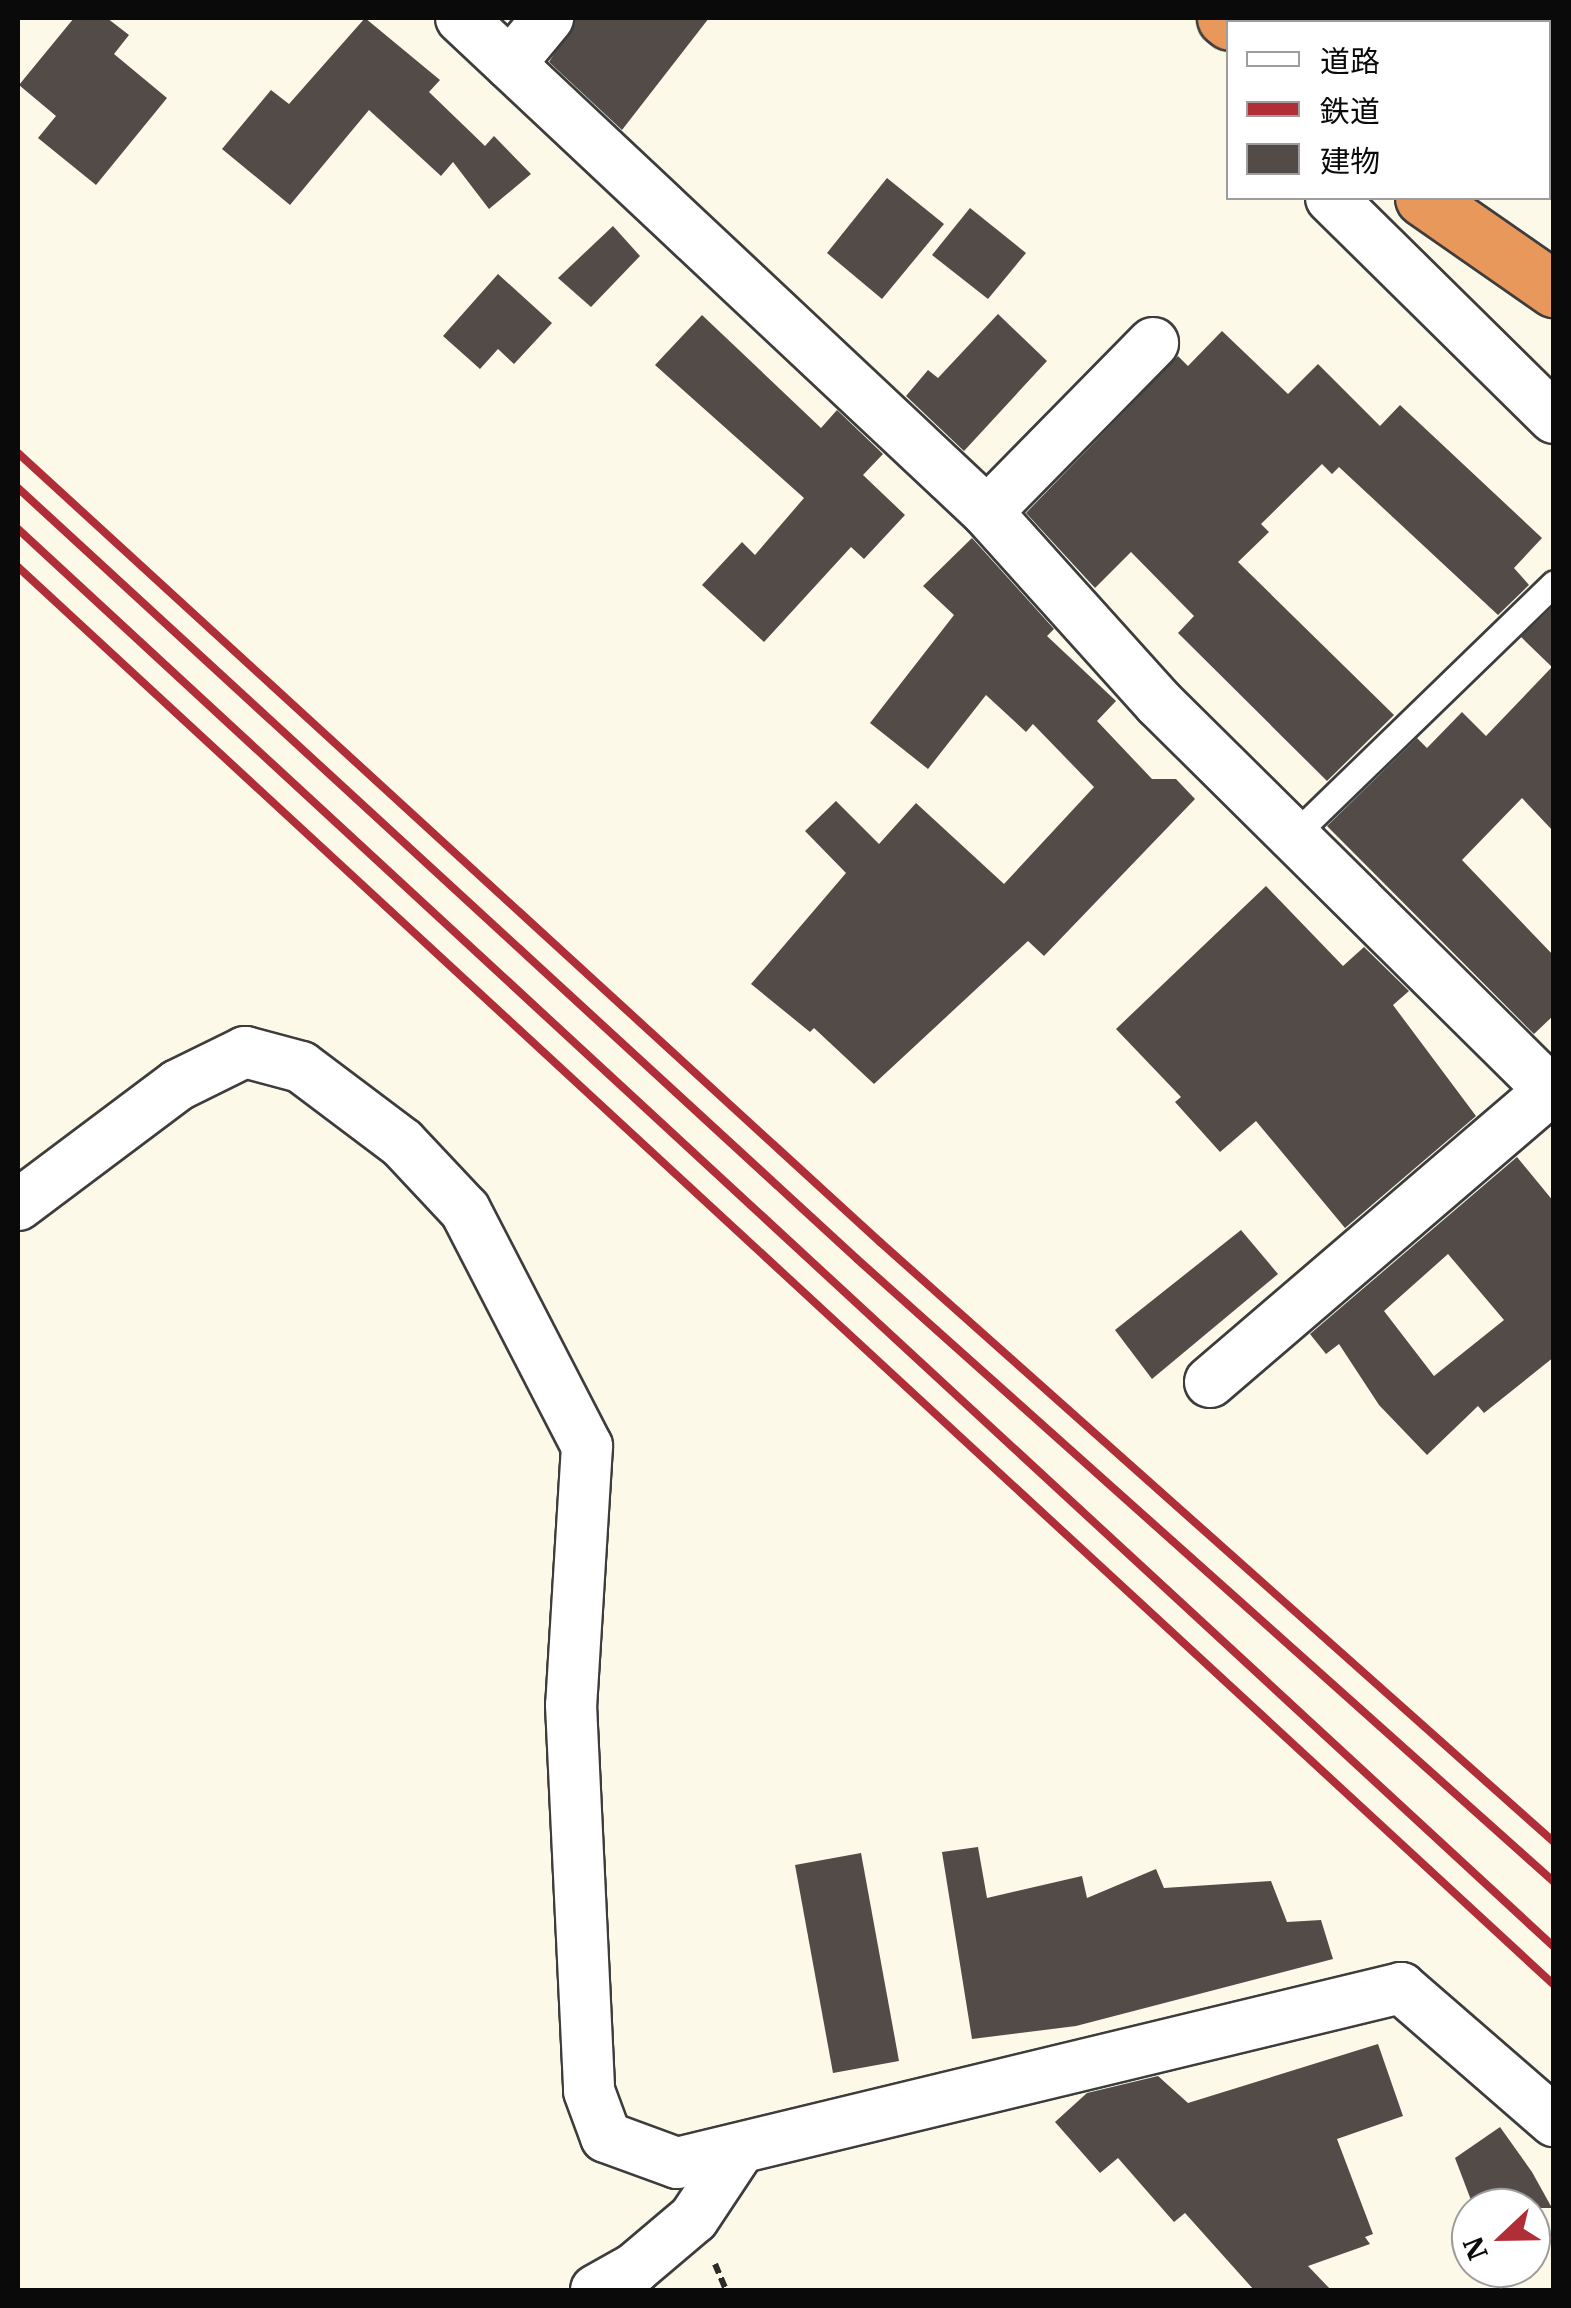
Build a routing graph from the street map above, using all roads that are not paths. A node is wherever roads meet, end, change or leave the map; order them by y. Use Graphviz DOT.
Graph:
graph roads {
  1 [pos="461,18"];
  2 [pos="548,18"];
  3 [pos="510,64"];
  4 [pos="1333,200"];
  5 [pos="1426,200"];
  6 [pos="1554,289"];
  7 [pos="1154,343"];
  8 [pos="1554,418"];
  9 [pos="987,512"];
  10 [pos="1554,582"];
  11 [pos="1293,836"];
  12 [pos="1552,1091"];
  13 [pos="18,1205"];
  14 [pos="1210,1382"];
  15 [pos="1554,2121"];
  16 [pos="740,2150"];
  17 [pos="596,2290"];
  1 -- 3 [label="street"];
  2 -- 3 [label="street"];
  3 -- 9 [label="street"];
  4 -- 8 [label="street"];
  5 -- 6 [label="highway"];
  7 -- 9 [label="street"];
  9 -- 11 [label="street"];
  10 -- 11 [label="lane"];
  11 -- 12 [label="street"];
  12 -- 14 [label="street"];
  13 -- 16 [label="street"];
  15 -- 16 [label="street"];
  16 -- 17 [label="street"];
}
